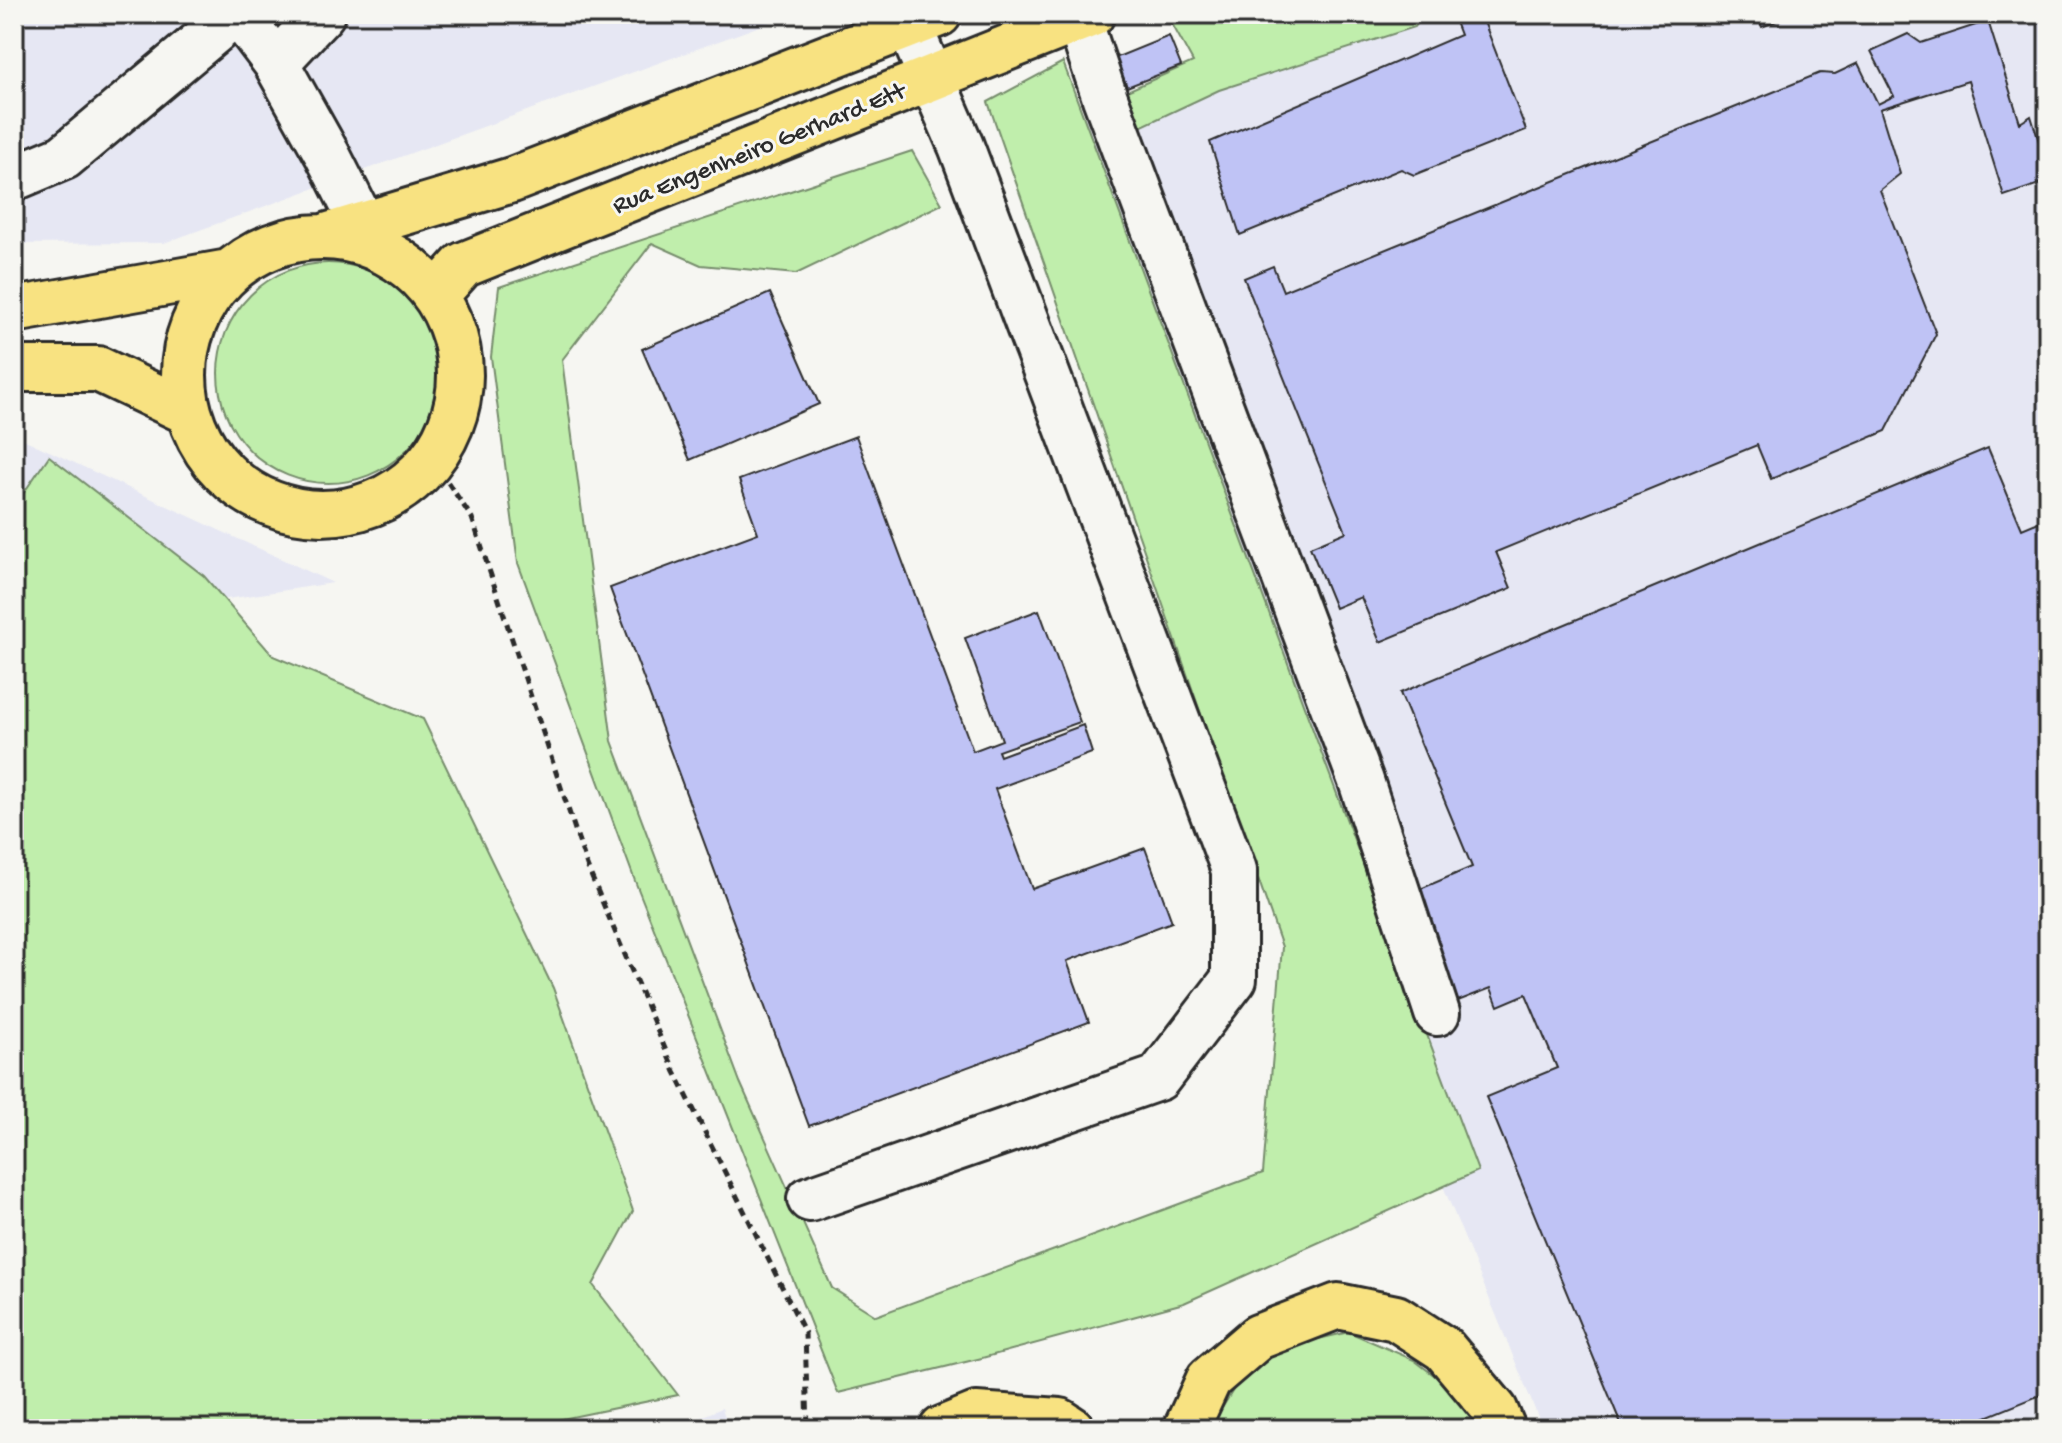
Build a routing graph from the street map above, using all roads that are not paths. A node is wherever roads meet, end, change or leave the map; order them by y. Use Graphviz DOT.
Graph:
graph roads {
  1 [pos="237,14"];
  2 [pos="322,14"];
  3 [pos="1083,16"];
  4 [pos="924,20"];
  5 [pos="276,63"];
  6 [pos="931,77"];
  7 [pos="14,178"];
  8 [pos="343,231"];
  9 [pos="229,272"];
  10 [pos="436,295"];
  11 [pos="14,310"];
  12 [pos="14,369"];
  13 [pos="188,412"];
  14 [pos="1437,1013"];
  15 [pos="810,1199"];
  16 [pos="942,1429"];
  17 [pos="1072,1429"];
  18 [pos="1186,1429"];
  19 [pos="1503,1429"];
  1 -- 5 [label="lane"];
  1 -- 7 [label="lane"];
  2 -- 5 [label="lane"];
  3 -- 6 [label="main road, Rua Engenheiro Gerhard Ett"];
  3 -- 14 [label="lane"];
  4 -- 6 [label="lane"];
  4 -- 8 [label="main road"];
  5 -- 8 [label="lane"];
  6 -- 10 [label="main road, Rua Engenheiro Gerhard Ett"];
  6 -- 15 [label="lane"];
  8 -- 9 [label="main road"];
  8 -- 10 [label="main road"];
  9 -- 11 [label="main road"];
  9 -- 13 [label="main road"];
  10 -- 13 [label="main road"];
  12 -- 13 [label="main road"];
  16 -- 17 [label="main road"];
  18 -- 19 [label="main road"];
}
